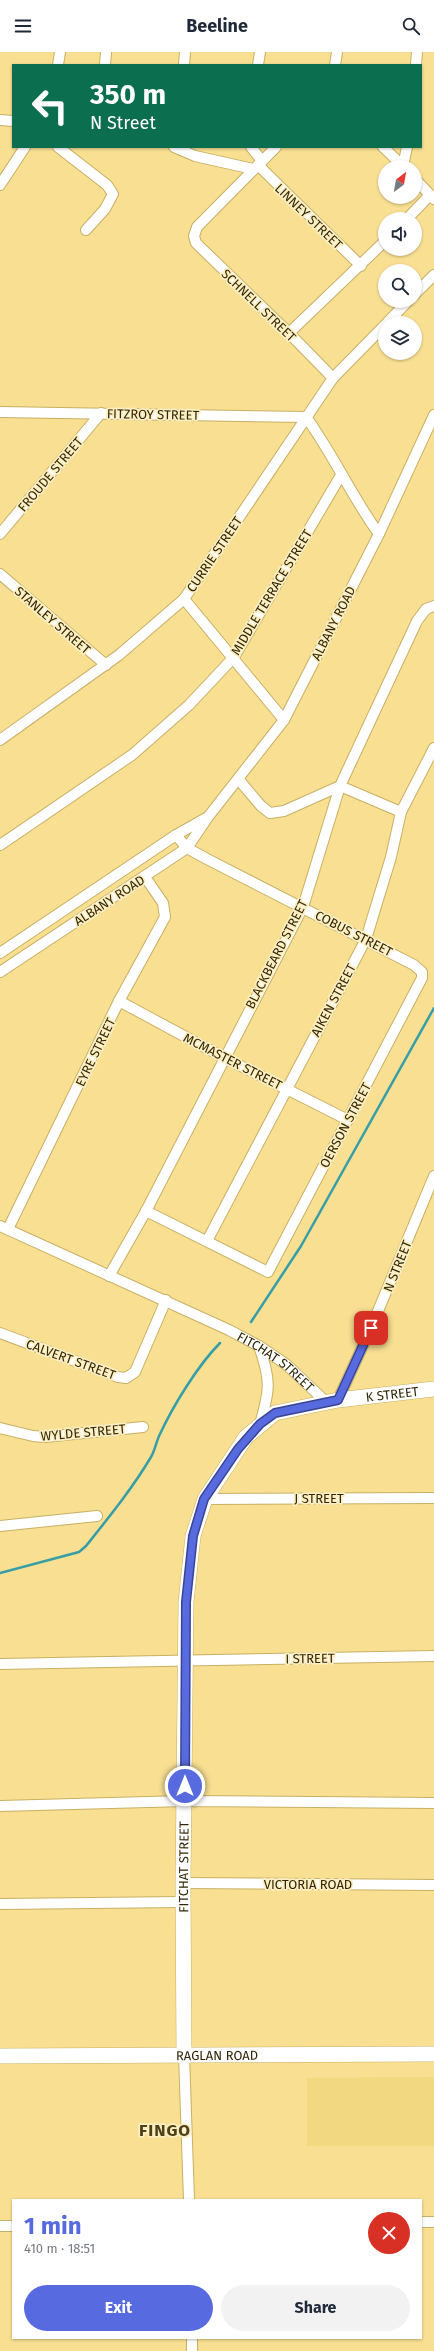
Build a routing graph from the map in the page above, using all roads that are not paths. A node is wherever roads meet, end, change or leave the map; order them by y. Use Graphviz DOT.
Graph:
graph roads {
  1 [pos="60,52"];
  2 [pos="106,52"];
  3 [pos="185,52"];
  4 [pos="260,52"];
  5 [pos="337,52"];
  6 [pos="417,52"];
  7 [pos="58,64"];
  8 [pos="105,64"];
  9 [pos="184,64"];
  10 [pos="258,64"];
  11 [pos="335,64"];
  12 [pos="416,64"];
  13 [pos="0,120"];
  14 [pos="12,121"];
  15 [pos="24,148"];
  16 [pos="59,148"];
  17 [pos="176,148"];
  18 [pos="251,148"];
  19 [pos="275,148"];
  20 [pos="384,148"];
  21 [pos="407,148"];
  22 [pos="397,160"];
  23 [pos="405,160"];
  24 [pos="258,165"];
  25 [pos="0,186"];
  26 [pos="422,186"];
  27 [pos="432,197"];
  28 [pos="414,212"];
  29 [pos="86,230"];
  30 [pos="378,248"];
  31 [pos="361,266"];
  32 [pos="434,275"];
  33 [pos="422,287"];
  34 [pos="401,308"];
  35 [pos="394,316"];
  36 [pos="378,332"];
  37 [pos="289,333"];
  38 [pos="332,378"];
  39 [pos="0,412"];
  40 [pos="101,413"];
  41 [pos="434,415"];
  42 [pos="306,417"];
  43 [pos="341,475"];
  44 [pos="0,534"];
  45 [pos="379,534"];
  46 [pos="0,574"];
  47 [pos="184,599"];
  48 [pos="434,606"];
  49 [pos="234,657"];
  50 [pos="106,665"];
  51 [pos="284,720"];
  52 [pos="0,740"];
  53 [pos="434,748"];
  54 [pos="239,780"];
  55 [pos="340,786"];
  56 [pos="402,812"];
  57 [pos="208,817"];
  58 [pos="176,835"];
  59 [pos="0,845"];
  60 [pos="187,848"];
  61 [pos="145,878"];
  62 [pos="73,902"];
  63 [pos="302,907"];
  64 [pos="83,917"];
  65 [pos="366,939"];
  66 [pos="0,953"];
  67 [pos="0,972"];
  68 [pos="422,978"];
  69 [pos="119,1001"];
  70 [pos="223,1057"];
  71 [pos="286,1088"];
  72 [pos="348,1120"];
  73 [pos="434,1176"];
  74 [pos="146,1211"];
  75 [pos="4,1228"];
  76 [pos="207,1241"];
  77 [pos="109,1276"];
  78 [pos="166,1300"];
  79 [pos="0,1333"];
  80 [pos="258,1346"];
  81 [pos="434,1389"];
  82 [pos="332,1401"];
  83 [pos="260,1424"];
  84 [pos="143,1426"];
  85 [pos="0,1428"];
  86 [pos="434,1498"];
  87 [pos="204,1499"];
  88 [pos="97,1516"];
  89 [pos="0,1526"];
  90 [pos="434,1656"];
  91 [pos="185,1661"];
  92 [pos="0,1664"];
  93 [pos="185,1801"];
  94 [pos="434,1803"];
  95 [pos="0,1806"];
  96 [pos="182,1883"];
  97 [pos="434,1885"];
  98 [pos="183,1902"];
  99 [pos="0,1904"];
  100 [pos="434,2054"];
  101 [pos="184,2055"];
  102 [pos="0,2056"];
  103 [pos="189,2199"];
  104 [pos="422,2222"];
  105 [pos="434,2222"];
  106 [pos="0,2226"];
  107 [pos="12,2226"];
  108 [pos="192,2339"];
  109 [pos="192,2351"];
  1 -- 7 [label="street"];
  2 -- 8 [label="street"];
  3 -- 9 [label="street"];
  4 -- 10 [label="street"];
  5 -- 11 [label="street"];
  6 -- 12 [label="street"];
  13 -- 14 [label="street"];
  15 -- 25 [label="street"];
  16 -- 29 [label="street"];
  17 -- 24 [label="street"];
  18 -- 24 [label="street, LINNEY STREET"];
  19 -- 24 [label="street"];
  20 -- 22 [label="street"];
  21 -- 23 [label="street"];
  24 -- 31 [label="street, LINNEY STREET"];
  24 -- 37 [label="street, SCHNELL STREET"];
  26 -- 27 [label="street"];
  27 -- 28 [label="street"];
  30 -- 31 [label="street"];
  31 -- 37 [label="street"];
  32 -- 33 [label="street"];
  34 -- 35 [label="street, CURRIE STREET"];
  36 -- 38 [label="street, CURRIE STREET"];
  37 -- 38 [label="street, SCHNELL STREET"];
  38 -- 42 [label="street, CURRIE STREET"];
  39 -- 40 [label="street, FITZROY STREET"];
  40 -- 42 [label="street, FITZROY STREET"];
  40 -- 44 [label="street, FROUDE STREET"];
  41 -- 45 [label="street, ALBANY ROAD"];
  42 -- 43 [label="street"];
  42 -- 47 [label="street, CURRIE STREET"];
  43 -- 45 [label="street"];
  43 -- 49 [label="street, MIDDLE TERRACE STREET"];
  45 -- 51 [label="street, ALBANY ROAD"];
  46 -- 50 [label="street, STANLEY STREET"];
  47 -- 49 [label="street"];
  47 -- 50 [label="street, CURRIE STREET"];
  48 -- 55 [label="street, BLACKBEARD STREET"];
  49 -- 51 [label="street"];
  49 -- 59 [label="street, MIDDLE TERRACE STREET"];
  50 -- 52 [label="street, CURRIE STREET"];
  51 -- 54 [label="street, ALBANY ROAD"];
  53 -- 56 [label="street, AIKEN STREET"];
  54 -- 55 [label="street"];
  54 -- 57 [label="street, ALBANY ROAD"];
  55 -- 56 [label="street"];
  55 -- 63 [label="street, BLACKBEARD STREET"];
  56 -- 65 [label="street, AIKEN STREET"];
  57 -- 58 [label="street, ALBANY ROAD"];
  57 -- 60 [label="street, ALBANY ROAD"];
  58 -- 60 [label="street, COBUS STREET"];
  58 -- 62 [label="street, ALBANY ROAD"];
  60 -- 61 [label="street, ALBANY ROAD"];
  60 -- 63 [label="street, COBUS STREET"];
  61 -- 64 [label="street, ALBANY ROAD"];
  61 -- 69 [label="street, EYRE STREET"];
  62 -- 64 [label="street"];
  62 -- 66 [label="street, ALBANY ROAD"];
  63 -- 65 [label="street, COBUS STREET"];
  63 -- 70 [label="street, BLACKBEARD STREET"];
  64 -- 67 [label="street, ALBANY ROAD"];
  65 -- 68 [label="street, COBUS STREET"];
  65 -- 71 [label="street, AIKEN STREET"];
  68 -- 72 [label="street, OERSON STREET"];
  69 -- 70 [label="street, MCMASTER STREET"];
  69 -- 75 [label="street, EYRE STREET"];
  70 -- 71 [label="street, MCMASTER STREET"];
  70 -- 74 [label="street, BLACKBEARD STREET"];
  71 -- 72 [label="street, MCMASTER STREET"];
  71 -- 76 [label="street, AIKEN STREET"];
  72 -- 76 [label="street, OERSON STREET"];
  73 -- 82 [label="street, N STREET"];
  74 -- 76 [label="street"];
  74 -- 77 [label="street, BLACKBEARD STREET"];
  75 -- 77 [label="street, FITCHAT STREET"];
  77 -- 78 [label="street, FITCHAT STREET"];
  78 -- 79 [label="street, CALVERT STREET"];
  78 -- 80 [label="street, FITCHAT STREET"];
  80 -- 82 [label="street, FITCHAT STREET"];
  80 -- 83 [label="street"];
  81 -- 82 [label="street, K STREET"];
  82 -- 83 [label="street, FITCHAT STREET"];
  83 -- 87 [label="street, FITCHAT STREET"];
  84 -- 85 [label="street, WYLDE STREET"];
  86 -- 87 [label="street, J STREET"];
  87 -- 91 [label="street, FITCHAT STREET"];
  88 -- 89 [label="street"];
  90 -- 91 [label="street, I STREET"];
  91 -- 92 [label="street, I STREET"];
  91 -- 93 [label="street, FITCHAT STREET"];
  93 -- 94 [label="street"];
  93 -- 95 [label="street"];
  93 -- 96 [label="street, FITCHAT STREET"];
  96 -- 97 [label="street, VICTORIA ROAD"];
  96 -- 98 [label="street, FITCHAT STREET"];
  98 -- 99 [label="street"];
  98 -- 101 [label="street, FITCHAT STREET"];
  100 -- 101 [label="street, RAGLAN ROAD"];
  101 -- 102 [label="street, RAGLAN ROAD"];
  101 -- 103 [label="street"];
  104 -- 105 [label="street"];
  106 -- 107 [label="street"];
  108 -- 109 [label="street"];
}
